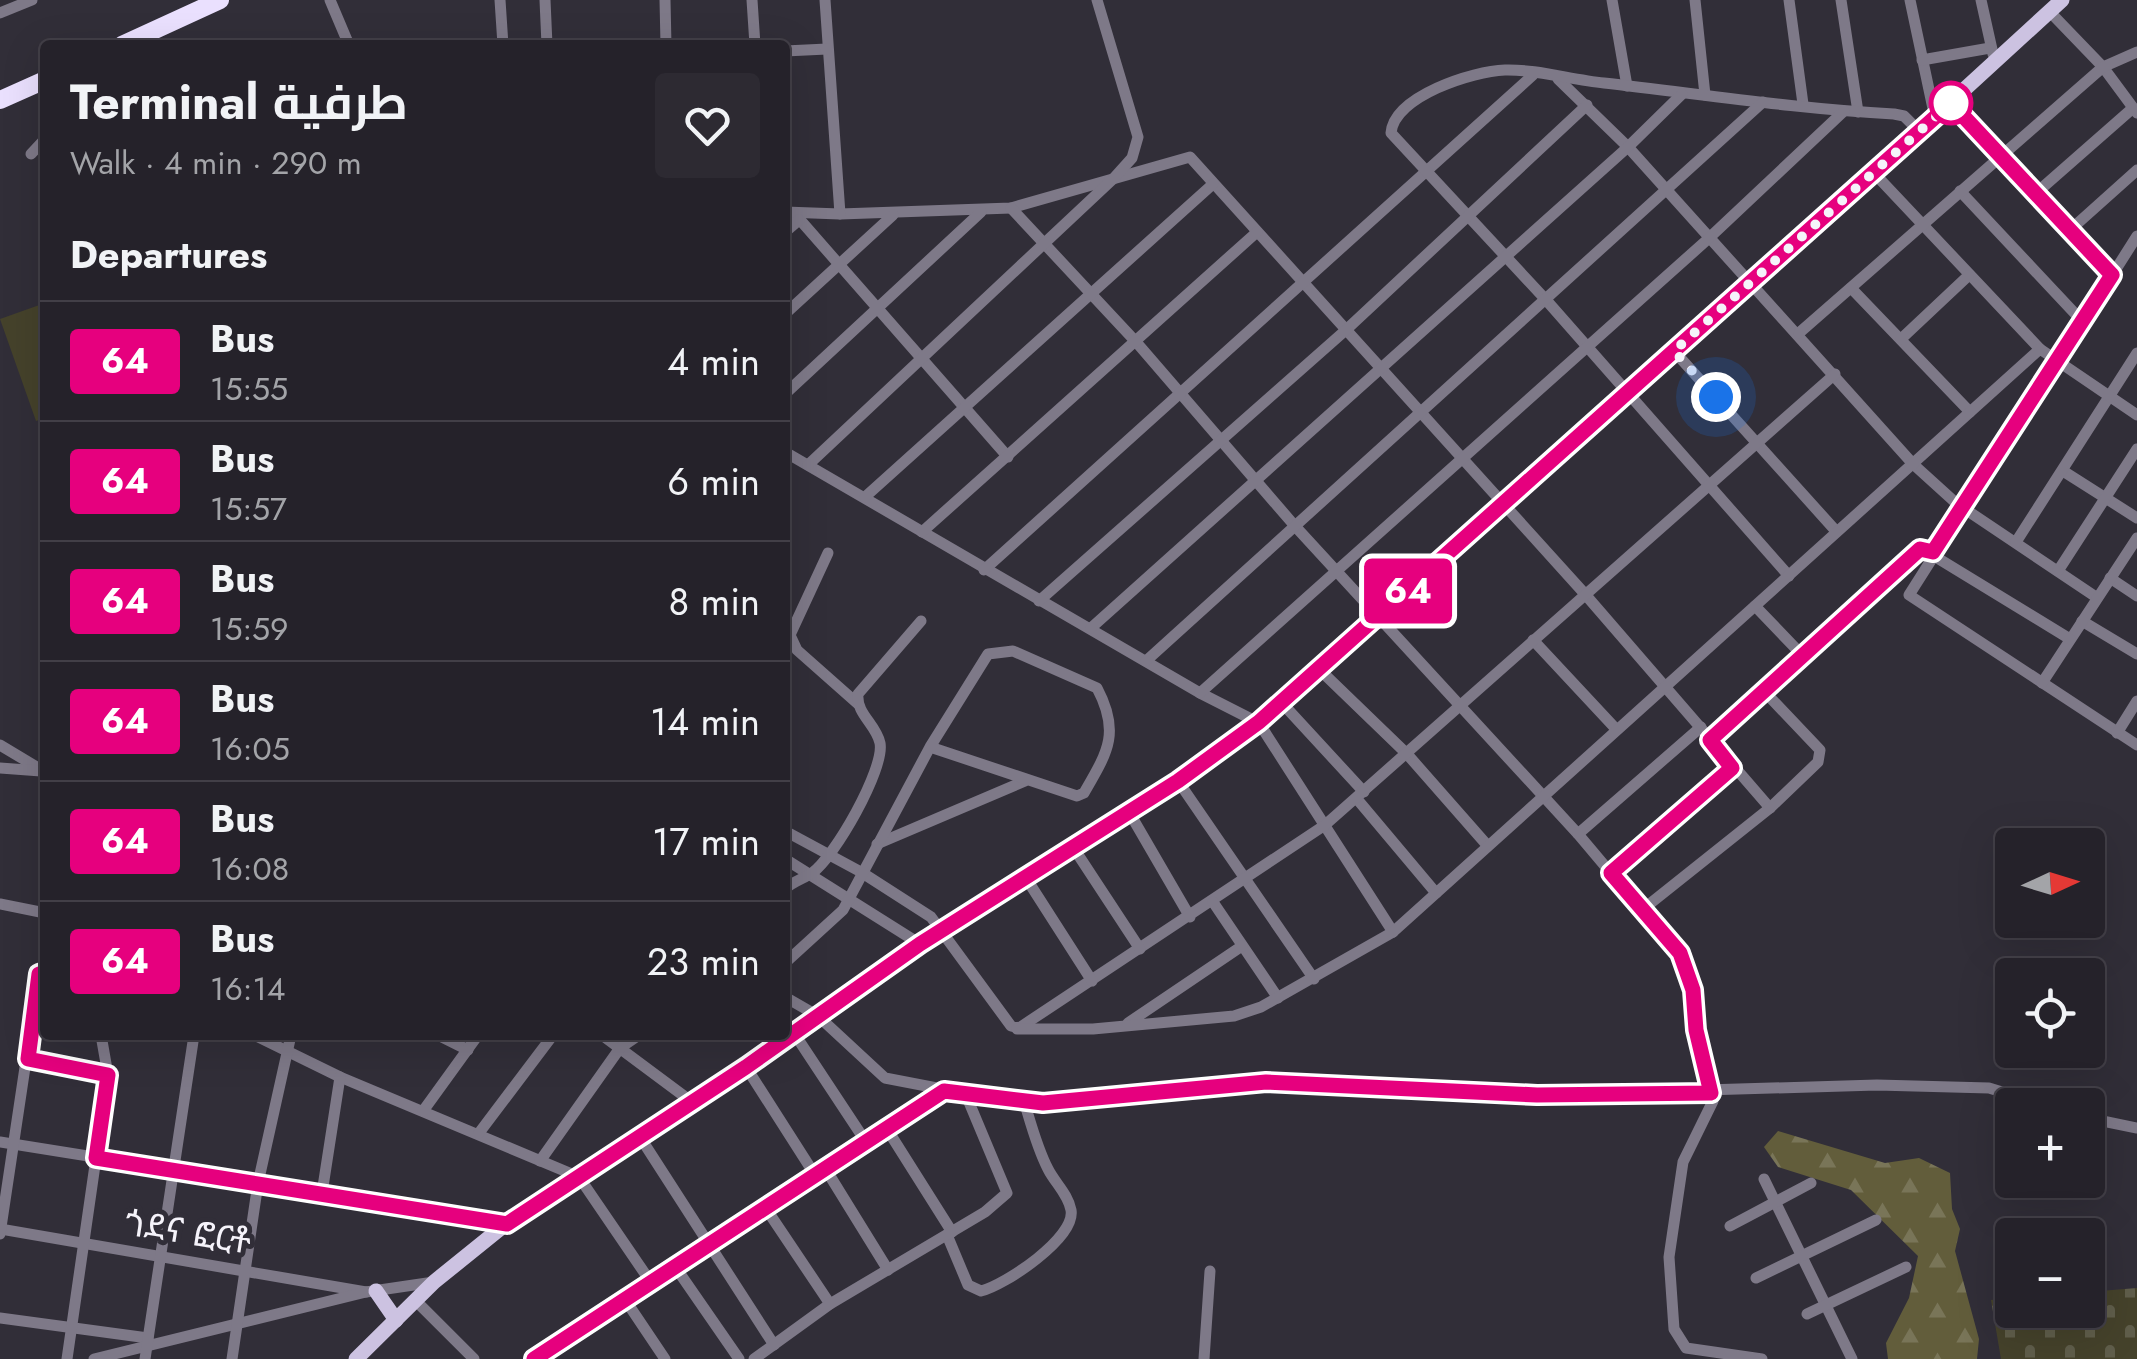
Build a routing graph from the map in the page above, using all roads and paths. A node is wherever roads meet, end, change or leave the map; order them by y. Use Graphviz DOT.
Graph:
graph roads {
  1 [pos="32,0"];
  2 [pos="220,0"];
  3 [pos="330,0"];
  4 [pos="500,0"];
  5 [pos="545,0"];
  6 [pos="665,0"];
  7 [pos="752,0"];
  8 [pos="825,0"];
  9 [pos="1097,0"];
  10 [pos="1612,0"];
  11 [pos="1695,0"];
  12 [pos="1788,0"];
  13 [pos="1841,0"];
  14 [pos="1910,0"];
  15 [pos="1981,0"];
  16 [pos="200,4"];
  17 [pos="2056,6"];
  18 [pos="0,14"];
  19 [pos="132,40"];
  20 [pos="347,40"];
  21 [pos="503,40"];
  22 [pos="547,40"];
  23 [pos="666,40"];
  24 [pos="755,40"];
  25 [pos="827,49"];
  26 [pos="790,51"];
  27 [pos="2137,52"];
  28 [pos="1993,55"];
  29 [pos="1922,60"];
  30 [pos="2103,67"];
  31 [pos="1533,75"];
  32 [pos="1557,78"];
  33 [pos="40,82"];
  34 [pos="1627,86"];
  35 [pos="1682,94"];
  36 [pos="1706,95"];
  37 [pos="0,100"];
  38 [pos="1763,102"];
  39 [pos="1951,103"];
  40 [pos="1803,104"];
  41 [pos="1587,105"];
  42 [pos="2135,110"];
  43 [pos="1844,111"];
  44 [pos="1858,112"];
  45 [pos="1935,118"];
  46 [pos="1920,132"];
  47 [pos="40,144"];
  48 [pos="1628,147"];
  49 [pos="31,154"];
  50 [pos="2000,156"];
  51 [pos="2137,170"];
  52 [pos="1426,172"];
  53 [pos="1874,173"];
  54 [pos="1114,178"];
  55 [pos="1213,184"];
  56 [pos="1960,191"];
  57 [pos="1667,192"];
  58 [pos="2035,194"];
  59 [pos="1010,208"];
  60 [pos="981,212"];
  61 [pos="840,214"];
  62 [pos="793,215"];
  63 [pos="893,215"];
  64 [pos="1465,215"];
  65 [pos="1921,226"];
  66 [pos="2069,231"];
  67 [pos="1257,232"];
  68 [pos="1708,239"];
  69 [pos="2135,242"];
  70 [pos="1046,245"];
  71 [pos="1506,257"];
  72 [pos="838,266"];
  73 [pos="2112,275"];
  74 [pos="1968,276"];
  75 [pos="1304,282"];
  76 [pos="1752,284"];
  77 [pos="1850,288"];
  78 [pos="1091,293"];
  79 [pos="1547,301"];
  80 [pos="879,308"];
  81 [pos="790,309"];
  82 [pos="2081,320"];
  83 [pos="1347,329"];
  84 [pos="1799,333"];
  85 [pos="1901,339"];
  86 [pos="1137,343"];
  87 [pos="1586,346"];
  88 [pos="2040,349"];
  89 [pos="1674,351"];
  90 [pos="2137,354"];
  91 [pos="920,357"];
  92 [pos="2054,360"];
  93 [pos="1384,368"];
  94 [pos="1835,374"];
  95 [pos="790,389"];
  96 [pos="1180,393"];
  97 [pos="1628,394"];
  98 [pos="2110,397"];
  99 [pos="965,407"];
  100 [pos="1420,412"];
  101 [pos="1970,412"];
  102 [pos="2137,415"];
  103 [pos="1220,438"];
  104 [pos="1757,442"];
  105 [pos="2137,450"];
  106 [pos="790,455"];
  107 [pos="1008,457"];
  108 [pos="1460,458"];
  109 [pos="1913,464"];
  110 [pos="808,465"];
  111 [pos="2062,470"];
  112 [pos="1256,480"];
  113 [pos="1708,485"];
  114 [pos="865,497"];
  115 [pos="2106,498"];
  116 [pos="1503,506"];
  117 [pos="1963,508"];
  118 [pos="2137,518"];
  119 [pos="1294,525"];
  120 [pos="1835,530"];
  121 [pos="922,532"];
  122 [pos="2137,538"];
  123 [pos="2016,542"];
  124 [pos="1933,552"];
  125 [pos="828,553"];
  126 [pos="1336,569"];
  127 [pos="984,570"];
  128 [pos="2058,571"];
  129 [pos="1789,576"];
  130 [pos="2110,578"];
  131 [pos="1584,593"];
  132 [pos="2137,596"];
  133 [pos="2096,598"];
  134 [pos="1039,601"];
  135 [pos="1754,606"];
  136 [pos="1379,617"];
  137 [pos="921,621"];
  138 [pos="2082,621"];
  139 [pos="1092,628"];
  140 [pos="2070,639"];
  141 [pos="1533,640"];
  142 [pos="2137,654"];
  143 [pos="1803,656"];
  144 [pos="1146,660"];
  145 [pos="1320,670"];
  146 [pos="2042,682"];
  147 [pos="1666,687"];
  148 [pos="1763,690"];
  149 [pos="1200,693"];
  150 [pos="2137,701"];
  151 [pos="1282,703"];
  152 [pos="858,704"];
  153 [pos="1461,706"];
  154 [pos="1259,722"];
  155 [pos="1701,727"];
  156 [pos="1616,729"];
  157 [pos="2117,733"];
  158 [pos="1710,740"];
  159 [pos="2137,744"];
  160 [pos="0,746"];
  161 [pos="930,747"];
  162 [pos="1408,754"];
  163 [pos="0,768"];
  164 [pos="1732,768"];
  165 [pos="40,769"];
  166 [pos="40,772"];
  167 [pos="1025,781"];
  168 [pos="1178,781"];
  169 [pos="1360,795"];
  170 [pos="1543,796"];
  171 [pos="1770,808"];
  172 [pos="1129,812"];
  173 [pos="1325,825"];
  174 [pos="790,834"];
  175 [pos="1578,834"];
  176 [pos="877,844"];
  177 [pos="1487,846"];
  178 [pos="1073,847"];
  179 [pos="826,854"];
  180 [pos="790,861"];
  181 [pos="862,872"];
  182 [pos="812,873"];
  183 [pos="1611,873"];
  184 [pos="1026,878"];
  185 [pos="1246,881"];
  186 [pos="790,886"];
  187 [pos="1436,892"];
  188 [pos="851,898"];
  189 [pos="1213,902"];
  190 [pos="0,904"];
  191 [pos="1644,911"];
  192 [pos="40,912"];
  193 [pos="1190,917"];
  194 [pos="942,931"];
  195 [pos="1393,932"];
  196 [pos="920,944"];
  197 [pos="1242,946"];
  198 [pos="1140,949"];
  199 [pos="790,959"];
  200 [pos="40,974"];
  201 [pos="1314,979"];
  202 [pos="1092,981"];
  203 [pos="1278,998"];
  204 [pos="790,1000"];
  205 [pos="818,1016"];
  206 [pos="1125,1025"];
  207 [pos="1017,1029"];
  208 [pos="794,1033"];
  209 [pos="790,1036"];
  210 [pos="102,1040"];
  211 [pos="193,1040"];
  212 [pos="265,1040"];
  213 [pos="289,1040"];
  214 [pos="448,1040"];
  215 [pos="475,1040"];
  216 [pos="549,1040"];
  217 [pos="609,1040"];
  218 [pos="632,1040"];
  219 [pos="784,1040"];
  220 [pos="620,1048"];
  221 [pos="286,1050"];
  222 [pos="468,1050"];
  223 [pos="28,1059"];
  224 [pos="746,1067"];
  225 [pos="108,1075"];
  226 [pos="340,1077"];
  227 [pos="1995,1090"];
  228 [pos="944,1091"];
  229 [pos="1711,1093"];
  230 [pos="966,1095"];
  231 [pos="692,1102"];
  232 [pos="1024,1102"];
  233 [pos="424,1110"];
  234 [pos="2105,1121"];
  235 [pos="2137,1128"];
  236 [pos="887,1129"];
  237 [pos="479,1133"];
  238 [pos="640,1137"];
  239 [pos="866,1142"];
  240 [pos="6,1143"];
  241 [pos="96,1158"];
  242 [pos="540,1161"];
  243 [pos="820,1172"];
  244 [pos="174,1173"];
  245 [pos="580,1177"];
  246 [pos="1764,1179"];
  247 [pos="258,1182"];
  248 [pos="1811,1183"];
  249 [pos="322,1193"];
  250 [pos="1778,1202"];
  251 [pos="765,1207"];
  252 [pos="1876,1220"];
  253 [pos="507,1224"];
  254 [pos="1730,1226"];
  255 [pos="0,1230"];
  256 [pos="949,1233"];
  257 [pos="84,1243"];
  258 [pos="708,1243"];
  259 [pos="1804,1253"];
  260 [pos="159,1254"];
  261 [pos="674,1266"];
  262 [pos="1906,1267"];
  263 [pos="246,1268"];
  264 [pos="888,1270"];
  265 [pos="1210,1271"];
  266 [pos="1756,1278"];
  267 [pos="650,1281"];
  268 [pos="434,1282"];
  269 [pos="371,1291"];
  270 [pos="624,1298"];
  271 [pos="416,1302"];
  272 [pos="830,1304"];
  273 [pos="1829,1304"];
  274 [pos="1807,1314"];
  275 [pos="0,1318"];
  276 [pos="396,1320"];
  277 [pos="236,1325"];
  278 [pos="71,1328"];
  279 [pos="148,1341"];
  280 [pos="774,1345"];
  281 [pos="67,1359"];
  282 [pos="94,1359"];
  283 [pos="145,1359"];
  284 [pos="232,1359"];
  285 [pos="356,1359"];
  286 [pos="474,1359"];
  287 [pos="534,1359"];
  288 [pos="665,1359"];
  289 [pos="739,1359"];
  290 [pos="754,1359"];
  291 [pos="1204,1359"];
  292 [pos="1762,1359"];
  293 [pos="1852,1359"];
  1 -- 18 [label="street"];
  2 -- 16 [label="highway"];
  3 -- 20 [label="street"];
  4 -- 21 [label="street"];
  5 -- 22 [label="street"];
  6 -- 23 [label="street"];
  7 -- 24 [label="street"];
  8 -- 25 [label="street"];
  9 -- 54 [label="street"];
  10 -- 34 [label="street"];
  11 -- 36 [label="street"];
  12 -- 40 [label="street"];
  13 -- 44 [label="street"];
  14 -- 29 [label="street"];
  15 -- 28 [label="street"];
  16 -- 19 [label="highway"];
  17 -- 28 [label="main road"];
  17 -- 30 [label="street"];
  25 -- 26 [label="street"];
  25 -- 61 [label="street"];
  27 -- 30 [label="street"];
  28 -- 29 [label="street"];
  28 -- 39 [label="main road"];
  29 -- 45 [label="street"];
  30 -- 42 [label="street"];
  30 -- 50 [label="street"];
  31 -- 32 [label="street"];
  31 -- 52 [label="street"];
  31 -- 52 [label="street"];
  32 -- 34 [label="street"];
  32 -- 41 [label="street"];
  33 -- 37 [label="highway"];
  34 -- 35 [label="street"];
  35 -- 36 [label="street"];
  35 -- 48 [label="street"];
  36 -- 38 [label="street"];
  38 -- 40 [label="street"];
  38 -- 57 [label="street"];
  39 -- 45 [label="main road"];
  39 -- 50 [label="street"];
  40 -- 43 [label="street"];
  41 -- 48 [label="street"];
  41 -- 64 [label="street"];
  42 -- 58 [label="street"];
  43 -- 44 [label="street"];
  43 -- 68 [label="street"];
  44 -- 46 [label="street"];
  45 -- 46 [label="main road"];
  46 -- 53 [label="main road"];
  47 -- 49 [label="street"];
  48 -- 57 [label="street"];
  48 -- 71 [label="street"];
  50 -- 56 [label="street"];
  50 -- 58 [label="street"];
  51 -- 66 [label="street"];
  52 -- 64 [label="street"];
  52 -- 75 [label="street"];
  53 -- 65 [label="street"];
  53 -- 76 [label="main road"];
  54 -- 55 [label="street"];
  54 -- 59 [label="street"];
  54 -- 70 [label="street"];
  55 -- 67 [label="street"];
  55 -- 78 [label="street"];
  56 -- 65 [label="street"];
  56 -- 82 [label="street"];
  57 -- 68 [label="street"];
  57 -- 79 [label="street"];
  58 -- 66 [label="street"];
  59 -- 60 [label="street"];
  59 -- 70 [label="street"];
  60 -- 63 [label="street"];
  60 -- 80 [label="street"];
  61 -- 62 [label="street"];
  61 -- 63 [label="street"];
  62 -- 72 [label="street"];
  63 -- 72 [label="street"];
  64 -- 71 [label="street"];
  64 -- 83 [label="street"];
  65 -- 74 [label="street"];
  65 -- 77 [label="street"];
  66 -- 73 [label="street"];
  67 -- 75 [label="street"];
  67 -- 86 [label="street"];
  68 -- 76 [label="street"];
  68 -- 87 [label="street"];
  69 -- 73 [label="street"];
  70 -- 78 [label="street"];
  70 -- 91 [label="street"];
  71 -- 79 [label="street"];
  71 -- 93 [label="street"];
  72 -- 80 [label="street"];
  72 -- 81 [label="street"];
  73 -- 82 [label="street"];
  74 -- 85 [label="street"];
  74 -- 88 [label="street"];
  75 -- 83 [label="street"];
  75 -- 96 [label="street"];
  76 -- 84 [label="street"];
  76 -- 89 [label="main road"];
  77 -- 84 [label="street"];
  77 -- 85 [label="street"];
  78 -- 86 [label="street"];
  78 -- 99 [label="street"];
  79 -- 87 [label="street"];
  79 -- 100 [label="street"];
  80 -- 91 [label="street"];
  80 -- 95 [label="street"];
  82 -- 92 [label="street"];
  83 -- 93 [label="street"];
  83 -- 103 [label="street"];
  84 -- 94 [label="street"];
  85 -- 101 [label="street"];
  86 -- 96 [label="street"];
  86 -- 107 [label="street"];
  87 -- 97 [label="street"];
  87 -- 108 [label="street"];
  88 -- 92 [label="street"];
  88 -- 101 [label="street"];
  89 -- 97 [label="main road"];
  89 -- 104 [label="street"];
  90 -- 98 [label="street"];
  91 -- 99 [label="street"];
  91 -- 110 [label="street"];
  92 -- 98 [label="street"];
  92 -- 117 [label="street"];
  93 -- 100 [label="street"];
  93 -- 112 [label="street"];
  94 -- 104 [label="street"];
  94 -- 109 [label="street"];
  96 -- 103 [label="street"];
  96 -- 127 [label="street"];
  97 -- 113 [label="street"];
  97 -- 116 [label="main road"];
  98 -- 102 [label="street"];
  98 -- 111 [label="street"];
  99 -- 107 [label="street"];
  99 -- 114 [label="street"];
  100 -- 108 [label="street"];
  100 -- 119 [label="street"];
  101 -- 109 [label="street"];
  103 -- 112 [label="street"];
  103 -- 134 [label="street"];
  104 -- 113 [label="street"];
  104 -- 120 [label="street"];
  105 -- 115 [label="street"];
  106 -- 110 [label="street"];
  107 -- 121 [label="street"];
  108 -- 116 [label="street"];
  108 -- 126 [label="street"];
  109 -- 117 [label="street"];
  109 -- 120 [label="street"];
  110 -- 114 [label="street"];
  111 -- 115 [label="street"];
  111 -- 123 [label="street"];
  112 -- 119 [label="street"];
  112 -- 139 [label="street"];
  113 -- 129 [label="street"];
  113 -- 131 [label="street"];
  114 -- 121 [label="street"];
  115 -- 118 [label="street"];
  115 -- 128 [label="street"];
  116 -- 131 [label="street"];
  116 -- 136 [label="main road"];
  117 -- 123 [label="street"];
  117 -- 124 [label="street"];
  119 -- 126 [label="street"];
  119 -- 144 [label="street"];
  120 -- 129 [label="street"];
  121 -- 127 [label="street"];
  122 -- 130 [label="street"];
  123 -- 128 [label="street"];
  124 -- 140 [label="street"];
  124 -- 143 [label="street"];
  124 -- 146 [label="street"];
  125 -- 152 [label="street"];
  126 -- 136 [label="street"];
  126 -- 149 [label="street"];
  127 -- 134 [label="street"];
  128 -- 133 [label="street"];
  129 -- 135 [label="street"];
  130 -- 132 [label="street"];
  130 -- 133 [label="street"];
  131 -- 141 [label="street"];
  131 -- 147 [label="street"];
  133 -- 138 [label="street"];
  134 -- 139 [label="street"];
  135 -- 143 [label="street"];
  135 -- 147 [label="street"];
  136 -- 145 [label="main road"];
  136 -- 153 [label="street"];
  137 -- 152 [label="street"];
  138 -- 140 [label="street"];
  138 -- 142 [label="street"];
  139 -- 144 [label="street"];
  140 -- 146 [label="street"];
  141 -- 153 [label="street"];
  141 -- 156 [label="street"];
  143 -- 148 [label="street"];
  144 -- 149 [label="street"];
  145 -- 151 [label="main road"];
  145 -- 162 [label="street"];
  146 -- 157 [label="street"];
  147 -- 155 [label="street"];
  147 -- 156 [label="street"];
  148 -- 158 [label="street"];
  148 -- 171 [label="street"];
  149 -- 154 [label="street"];
  150 -- 157 [label="street"];
  151 -- 154 [label="main road"];
  151 -- 169 [label="street"];
  152 -- 179 [label="street"];
  153 -- 162 [label="street"];
  153 -- 170 [label="street"];
  154 -- 168 [label="main road"];
  154 -- 173 [label="street"];
  155 -- 158 [label="street"];
  155 -- 175 [label="street"];
  156 -- 170 [label="street"];
  157 -- 159 [label="street"];
  158 -- 164 [label="street"];
  160 -- 165 [label="street"];
  161 -- 167 [label="street"];
  161 -- 167 [label="street"];
  161 -- 176 [label="street"];
  162 -- 169 [label="street"];
  162 -- 177 [label="street"];
  163 -- 166 [label="street"];
  164 -- 171 [label="street"];
  164 -- 183 [label="street"];
  167 -- 176 [label="street"];
  168 -- 172 [label="main road"];
  168 -- 185 [label="street"];
  169 -- 173 [label="street"];
  169 -- 187 [label="street"];
  170 -- 175 [label="street"];
  170 -- 177 [label="street"];
  171 -- 191 [label="street"];
  172 -- 178 [label="main road"];
  172 -- 193 [label="street"];
  173 -- 185 [label="street"];
  173 -- 195 [label="street"];
  174 -- 179 [label="street"];
  175 -- 183 [label="street"];
  176 -- 181 [label="street"];
  177 -- 187 [label="street"];
  178 -- 184 [label="main road"];
  178 -- 198 [label="street"];
  179 -- 181 [label="street"];
  179 -- 182 [label="street"];
  180 -- 182 [label="street"];
  181 -- 188 [label="street"];
  181 -- 194 [label="street"];
  182 -- 186 [label="street"];
  182 -- 188 [label="street"];
  183 -- 191 [label="street"];
  184 -- 194 [label="main road"];
  184 -- 202 [label="street"];
  185 -- 189 [label="street"];
  185 -- 201 [label="street"];
  187 -- 195 [label="street"];
  188 -- 196 [label="street"];
  188 -- 199 [label="street"];
  189 -- 193 [label="street"];
  189 -- 197 [label="street"];
  190 -- 192 [label="street"];
  191 -- 229 [label="street"];
  193 -- 198 [label="street"];
  194 -- 196 [label="main road"];
  194 -- 207 [label="street"];
  195 -- 201 [label="street"];
  196 -- 205 [label="main road"];
  197 -- 203 [label="street"];
  197 -- 206 [label="street"];
  198 -- 202 [label="street"];
  200 -- 223 [label="street"];
  201 -- 203 [label="street"];
  202 -- 207 [label="street"];
  203 -- 206 [label="street"];
  204 -- 205 [label="street"];
  205 -- 208 [label="main road"];
  205 -- 228 [label="street"];
  206 -- 207 [label="street"];
  208 -- 209 [label="main road"];
  208 -- 239 [label="street"];
  210 -- 225 [label="street"];
  211 -- 244 [label="street"];
  212 -- 221 [label="street"];
  213 -- 221 [label="street"];
  214 -- 222 [label="street"];
  215 -- 222 [label="street"];
  216 -- 237 [label="street"];
  217 -- 220 [label="street"];
  218 -- 220 [label="street"];
  219 -- 224 [label="main road"];
  220 -- 231 [label="street"];
  220 -- 242 [label="street"];
  221 -- 226 [label="street"];
  221 -- 247 [label="street"];
  222 -- 233 [label="street"];
  223 -- 225 [label="street"];
  223 -- 240 [label="street"];
  224 -- 231 [label="main road"];
  224 -- 243 [label="street"];
  225 -- 241 [label="street"];
  226 -- 233 [label="street"];
  226 -- 249 [label="street"];
  227 -- 229 [label="street"];
  228 -- 230 [label="street"];
  228 -- 236 [label="street"];
  229 -- 232 [label="street"];
  229 -- 292 [label="street"];
  230 -- 232 [label="street"];
  230 -- 256 [label="street"];
  231 -- 238 [label="main road"];
  232 -- 256 [label="street"];
  233 -- 237 [label="street"];
  234 -- 235 [label="street"];
  236 -- 239 [label="street"];
  236 -- 256 [label="street"];
  237 -- 242 [label="street"];
  238 -- 245 [label="main road"];
  238 -- 258 [label="street"];
  239 -- 243 [label="street"];
  240 -- 241 [label="street"];
  240 -- 255 [label="street"];
  241 -- 244 [label="street"];
  241 -- 257 [label="street"];
  242 -- 245 [label="street"];
  243 -- 251 [label="street"];
  243 -- 264 [label="street"];
  244 -- 247 [label="street"];
  244 -- 260 [label="street"];
  245 -- 253 [label="main road"];
  245 -- 267 [label="street"];
  246 -- 250 [label="street"];
  247 -- 249 [label="street"];
  247 -- 263 [label="street"];
  248 -- 250 [label="street"];
  249 -- 253 [label="street"];
  250 -- 254 [label="street"];
  250 -- 259 [label="street"];
  251 -- 258 [label="street"];
  251 -- 272 [label="street"];
  252 -- 259 [label="street"];
  253 -- 268 [label="main road"];
  255 -- 257 [label="street, ጎደና ፎርቶ"];
  256 -- 264 [label="street"];
  257 -- 260 [label="street, ጎደና ፎርቶ"];
  257 -- 278 [label="street"];
  258 -- 261 [label="street"];
  258 -- 280 [label="street"];
  259 -- 266 [label="street"];
  259 -- 273 [label="street"];
  260 -- 263 [label="street, ጎደና ፎርቶ"];
  260 -- 279 [label="street"];
  261 -- 267 [label="street"];
  261 -- 289 [label="street"];
  262 -- 273 [label="street"];
  263 -- 269 [label="street, ጎደና ፎርቶ"];
  263 -- 277 [label="street"];
  264 -- 272 [label="street"];
  265 -- 291 [label="street"];
  267 -- 270 [label="street"];
  268 -- 269 [label="street"];
  268 -- 271 [label="main road"];
  269 -- 276 [label="main road"];
  269 -- 277 [label="street"];
  270 -- 287 [label="street"];
  270 -- 288 [label="street"];
  271 -- 276 [label="main road"];
  271 -- 286 [label="street"];
  272 -- 280 [label="street"];
  273 -- 274 [label="street"];
  273 -- 293 [label="street"];
  275 -- 278 [label="street"];
  276 -- 285 [label="main road"];
  277 -- 279 [label="street"];
  277 -- 284 [label="street"];
  278 -- 279 [label="street"];
  278 -- 281 [label="street"];
  279 -- 282 [label="street"];
  279 -- 283 [label="street"];
  280 -- 290 [label="street"];
}
